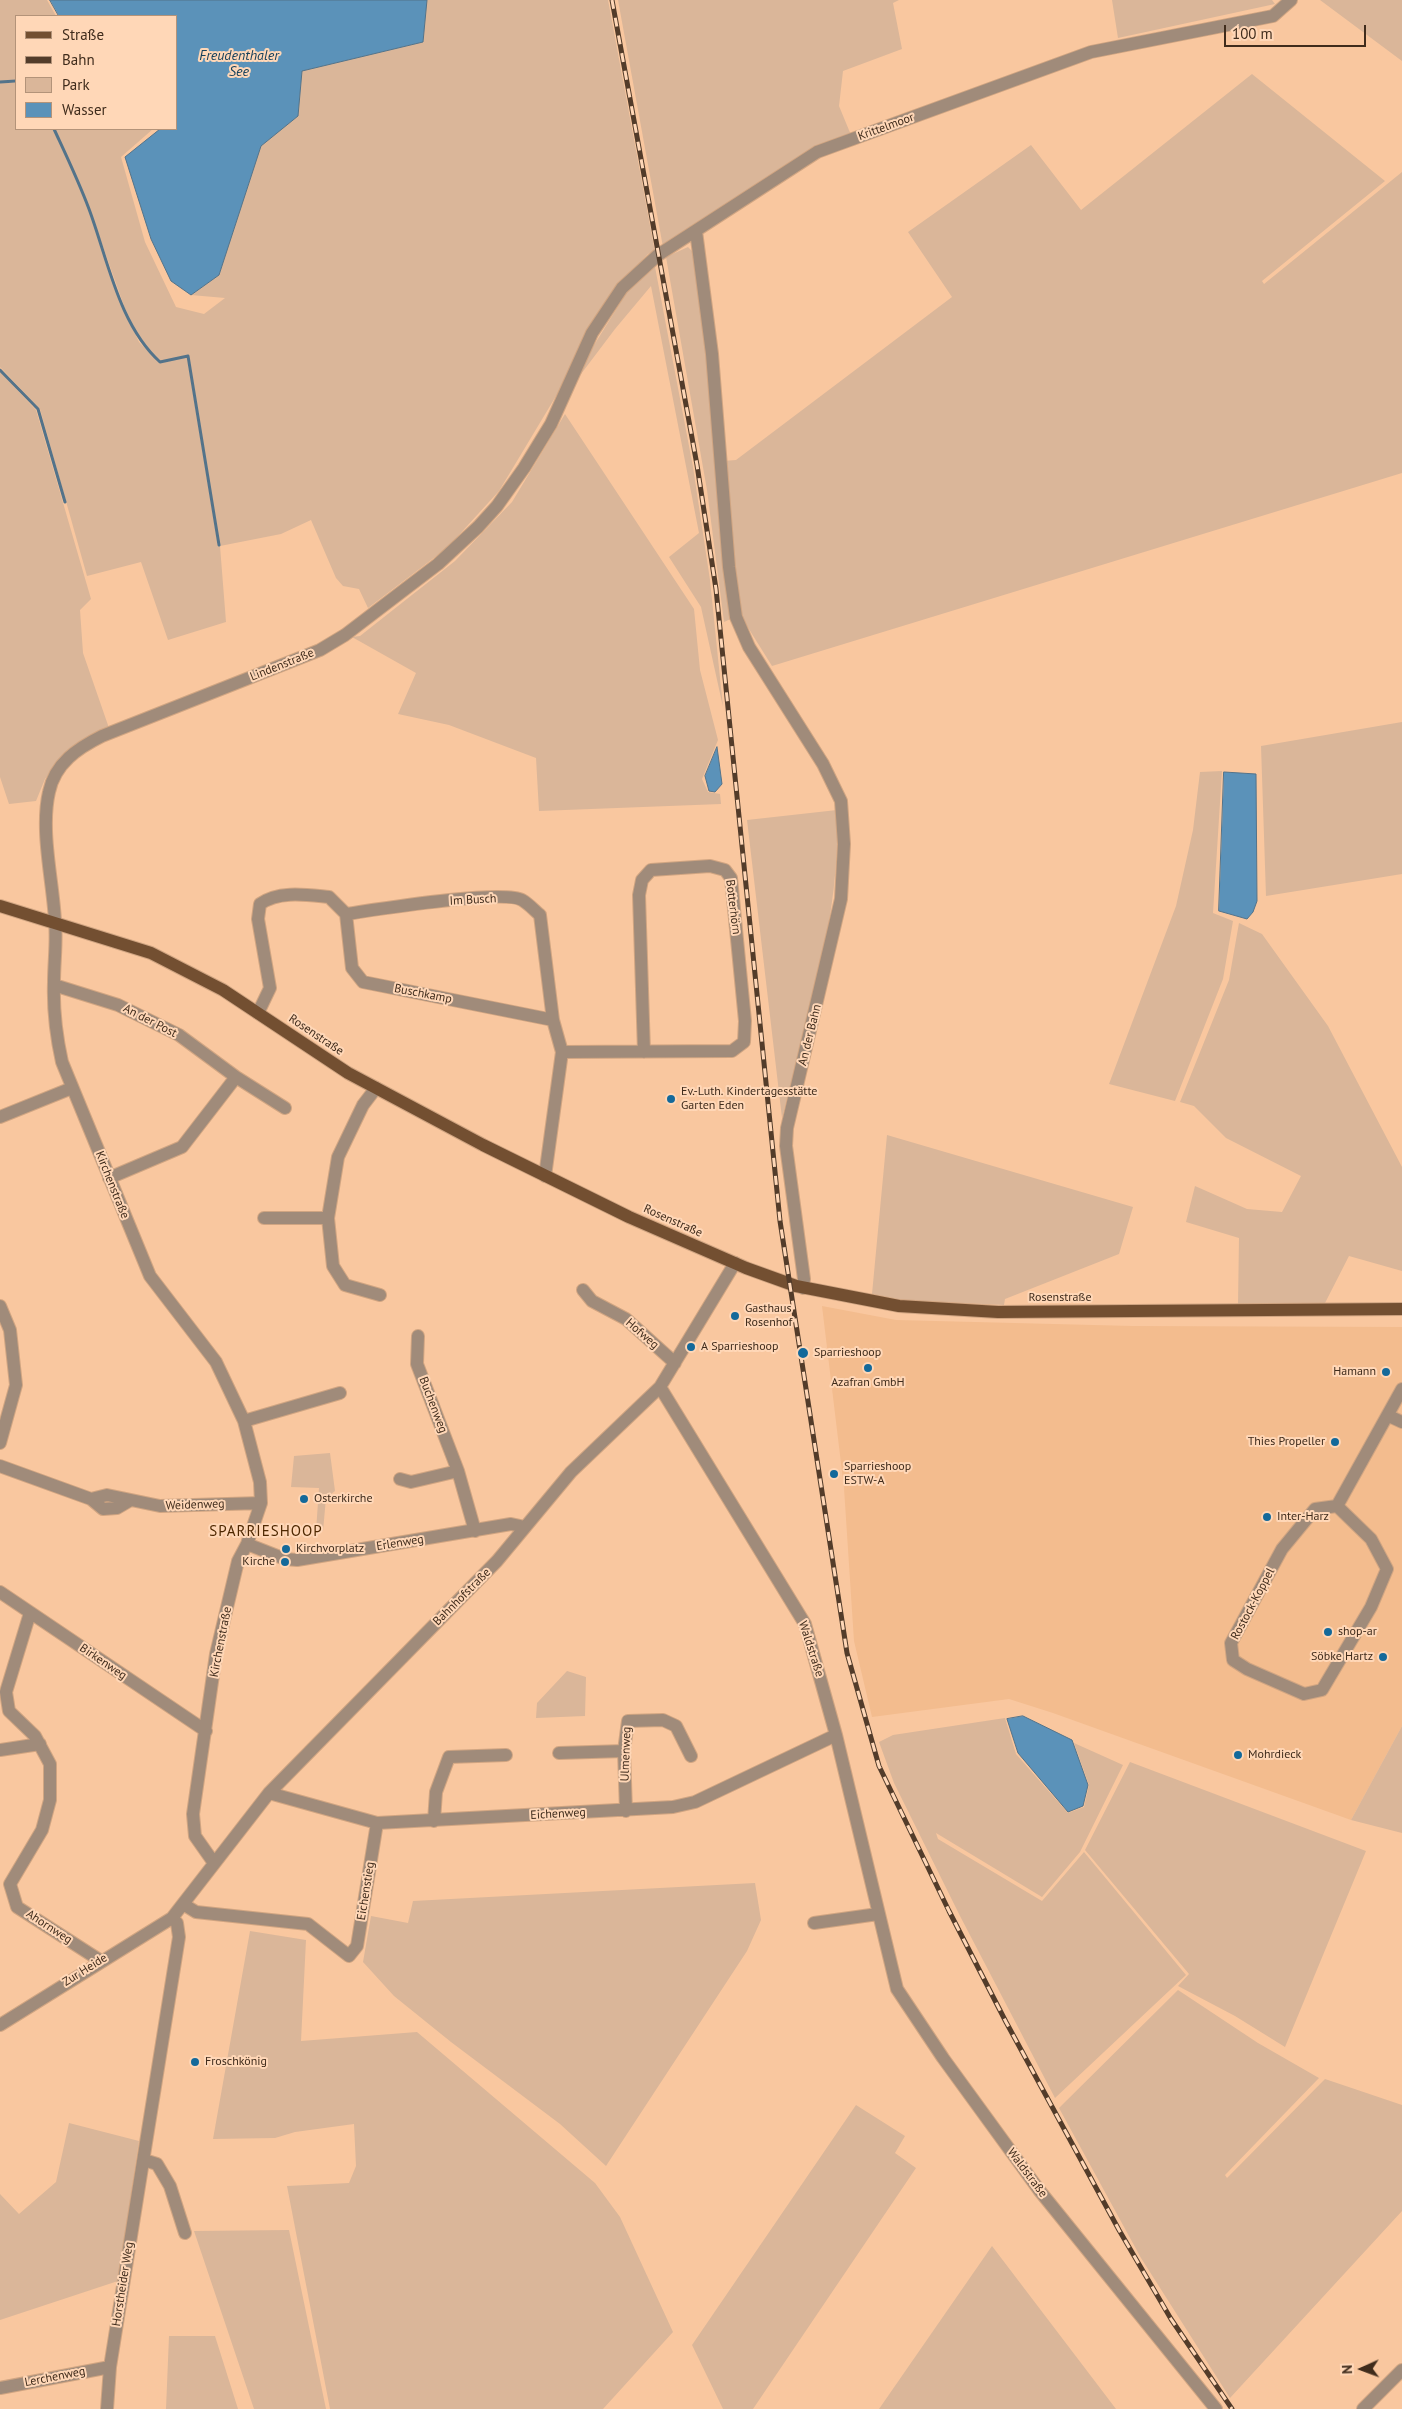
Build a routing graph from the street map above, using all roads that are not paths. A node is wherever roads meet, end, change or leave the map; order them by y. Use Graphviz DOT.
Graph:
graph roads {
  1 [pos="1291,0"];
  2 [pos="696,230"];
  3 [pos="566,390"];
  4 [pos="0,906"];
  5 [pos="346,914"];
  6 [pos="56,923"];
  7 [pos="54,985"];
  8 [pos="258,1013"];
  9 [pos="553,1020"];
  10 [pos="562,1052"];
  11 [pos="644,1052"];
  12 [pos="236,1077"];
  13 [pos="72,1088"];
  14 [pos="376,1088"];
  15 [pos="285,1108"];
  16 [pos="0,1117"];
  17 [pos="545,1176"];
  18 [pos="109,1178"];
  19 [pos="264,1218"];
  20 [pos="328,1218"];
  21 [pos="735,1263"];
  22 [pos="803,1288"];
  23 [pos="583,1290"];
  24 [pos="380,1295"];
  25 [pos="0,1306"];
  26 [pos="1402,1309"];
  27 [pos="418,1336"];
  28 [pos="6,1347"];
  29 [pos="676,1363"];
  30 [pos="660,1386"];
  31 [pos="1402,1389"];
  32 [pos="340,1392"];
  33 [pos="1389,1416"];
  34 [pos="244,1421"];
  35 [pos="1402,1422"];
  36 [pos="0,1442"];
  37 [pos="0,1466"];
  38 [pos="458,1471"];
  39 [pos="400,1479"];
  40 [pos="261,1503"];
  41 [pos="1337,1506"];
  42 [pos="525,1527"];
  43 [pos="475,1531"];
  44 [pos="247,1544"];
  45 [pos="0,1592"];
  46 [pos="30,1613"];
  47 [pos="3,1692"];
  48 [pos="206,1731"];
  49 [pos="836,1736"];
  50 [pos="40,1744"];
  51 [pos="0,1750"];
  52 [pos="624,1751"];
  53 [pos="559,1753"];
  54 [pos="506,1755"];
  55 [pos="691,1756"];
  56 [pos="269,1793"];
  57 [pos="626,1811"];
  58 [pos="434,1821"];
  59 [pos="377,1823"];
  60 [pos="214,1863"];
  61 [pos="5,1882"];
  62 [pos="183,1904"];
  63 [pos="878,1914"];
  64 [pos="172,1918"];
  65 [pos="814,1923"];
  66 [pos="101,1961"];
  67 [pos="0,2025"];
  68 [pos="144,2160"];
  69 [pos="185,2233"];
  70 [pos="110,2367"];
  71 [pos="1402,2370"];
  72 [pos="0,2388"];
  73 [pos="107,2409"];
  74 [pos="1216,2409"];
  75 [pos="1363,2409"];
  1 -- 2 [label="street, Krittelmoor"];
  2 -- 3 [label="street, Krittelmoor"];
  2 -- 22 [label="street, An der Bahn"];
  3 -- 6 [label="street, Lindenstraße"];
  4 -- 6 [label="main road, Rosenstraße"];
  5 -- 8 [label="street"];
  5 -- 9 [label="street, Buschkamp"];
  5 -- 9 [label="street, Im Busch"];
  6 -- 7 [label="street, Kirchenstraße"];
  6 -- 8 [label="main road, Rosenstraße"];
  7 -- 12 [label="street, An der Post"];
  7 -- 13 [label="street, Kirchenstraße"];
  8 -- 14 [label="main road, Rosenstraße"];
  9 -- 10 [label="street, Im Busch"];
  10 -- 11 [label="street, Botterhörn"];
  10 -- 17 [label="street, Im Busch"];
  11 -- 11 [label="street, Botterhörn"];
  12 -- 15 [label="street, An der Post"];
  12 -- 18 [label="street"];
  13 -- 16 [label="street"];
  13 -- 18 [label="street, Kirchenstraße"];
  14 -- 17 [label="main road, Rosenstraße"];
  14 -- 20 [label="street"];
  17 -- 21 [label="main road, Rosenstraße"];
  18 -- 34 [label="street, Kirchenstraße"];
  19 -- 20 [label="street"];
  20 -- 24 [label="street"];
  21 -- 22 [label="main road, Rosenstraße"];
  21 -- 29 [label="street, Bahnhofstraße"];
  22 -- 26 [label="main road, Rosenstraße"];
  23 -- 29 [label="street, Hofweg"];
  25 -- 28 [label="street"];
  27 -- 38 [label="street, Buchenweg"];
  28 -- 36 [label="street"];
  29 -- 30 [label="street, Bahnhofstraße"];
  30 -- 42 [label="street, Bahnhofstraße"];
  30 -- 49 [label="street, Waldstraße"];
  31 -- 33 [label="street"];
  32 -- 34 [label="street"];
  33 -- 35 [label="street"];
  33 -- 41 [label="street"];
  34 -- 40 [label="street, Kirchenstraße"];
  37 -- 40 [label="street, Weidenweg"];
  38 -- 39 [label="street"];
  38 -- 43 [label="street, Buchenweg"];
  40 -- 44 [label="street, Kirchenstraße"];
  41 -- 41 [label="street, Rostock-Koppel"];
  42 -- 43 [label="street, Erlenweg"];
  42 -- 56 [label="street, Bahnhofstraße"];
  43 -- 44 [label="street, Erlenweg"];
  44 -- 48 [label="street, Kirchenstraße"];
  45 -- 46 [label="street, Birkenweg"];
  46 -- 47 [label="street, Ahornweg"];
  46 -- 48 [label="street, Birkenweg"];
  47 -- 50 [label="street, Ahornweg"];
  48 -- 60 [label="street, Kirchenstraße"];
  49 -- 57 [label="street, Eichenweg"];
  49 -- 63 [label="street, Waldstraße"];
  50 -- 51 [label="street"];
  50 -- 61 [label="street, Ahornweg"];
  52 -- 53 [label="street"];
  52 -- 55 [label="street, Ulmenweg"];
  52 -- 57 [label="street, Ulmenweg"];
  54 -- 58 [label="street"];
  56 -- 59 [label="street, Eichenweg"];
  56 -- 60 [label="street, Bahnhofstraße"];
  57 -- 58 [label="street, Eichenweg"];
  58 -- 59 [label="street, Eichenweg"];
  59 -- 62 [label="street, Eichenstieg"];
  60 -- 62 [label="street, Bahnhofstraße"];
  61 -- 66 [label="street, Ahornweg"];
  62 -- 64 [label="street, Bahnhofstraße"];
  63 -- 65 [label="street"];
  63 -- 74 [label="street, Waldstraße"];
  64 -- 66 [label="street, Zur Heide"];
  64 -- 68 [label="street, Horstheider Weg"];
  66 -- 67 [label="street, Zur Heide"];
  68 -- 69 [label="street"];
  68 -- 70 [label="street, Horstheider Weg"];
  70 -- 72 [label="street, Lerchenweg"];
  70 -- 73 [label="street, Horstheider Weg"];
  71 -- 75 [label="street"];
}
